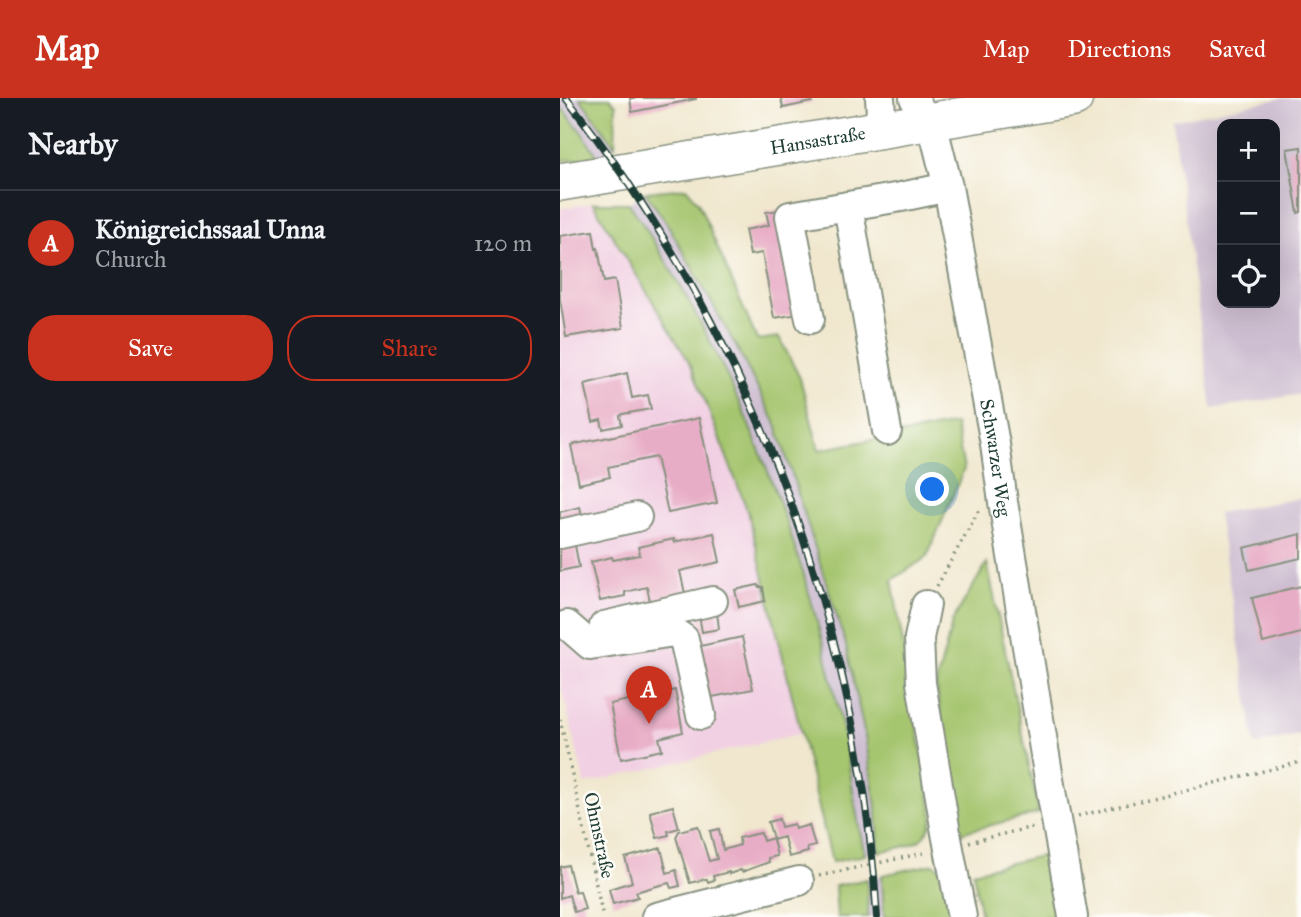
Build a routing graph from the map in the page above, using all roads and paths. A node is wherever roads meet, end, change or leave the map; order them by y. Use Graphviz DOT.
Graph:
graph roads {
  1 [pos="1074,98"];
  2 [pos="921,110"];
  3 [pos="876,114"];
  4 [pos="560,182"];
  5 [pos="947,187"];
  6 [pos="848,206"];
  7 [pos="810,319"];
  8 [pos="887,431"];
  9 [pos="981,499"];
  10 [pos="637,517"];
  11 [pos="560,534"];
  12 [pos="713,601"];
  13 [pos="926,606"];
  14 [pos="564,625"];
  15 [pos="701,715"];
  16 [pos="560,719"];
  17 [pos="799,881"];
  18 [pos="603,917"];
  19 [pos="656,917"];
  20 [pos="962,917"];
  21 [pos="1073,917"];
  1 -- 2 [label="main road, Hansastraße"];
  2 -- 3 [label="main road, Hansastraße"];
  2 -- 5 [label="street, Schwarzer Weg"];
  3 -- 4 [label="main road, Hansastraße"];
  5 -- 6 [label="street"];
  5 -- 21 [label="street, Schwarzer Weg, bridge"];
  6 -- 7 [label="street"];
  6 -- 8 [label="street"];
  9 -- 13 [label="path"];
  10 -- 11 [label="street"];
  12 -- 14 [label="street"];
  13 -- 20 [label="street"];
  14 -- 15 [label="street"];
  16 -- 18 [label="path, Ohmstraße"];
  17 -- 19 [label="street"];
}
